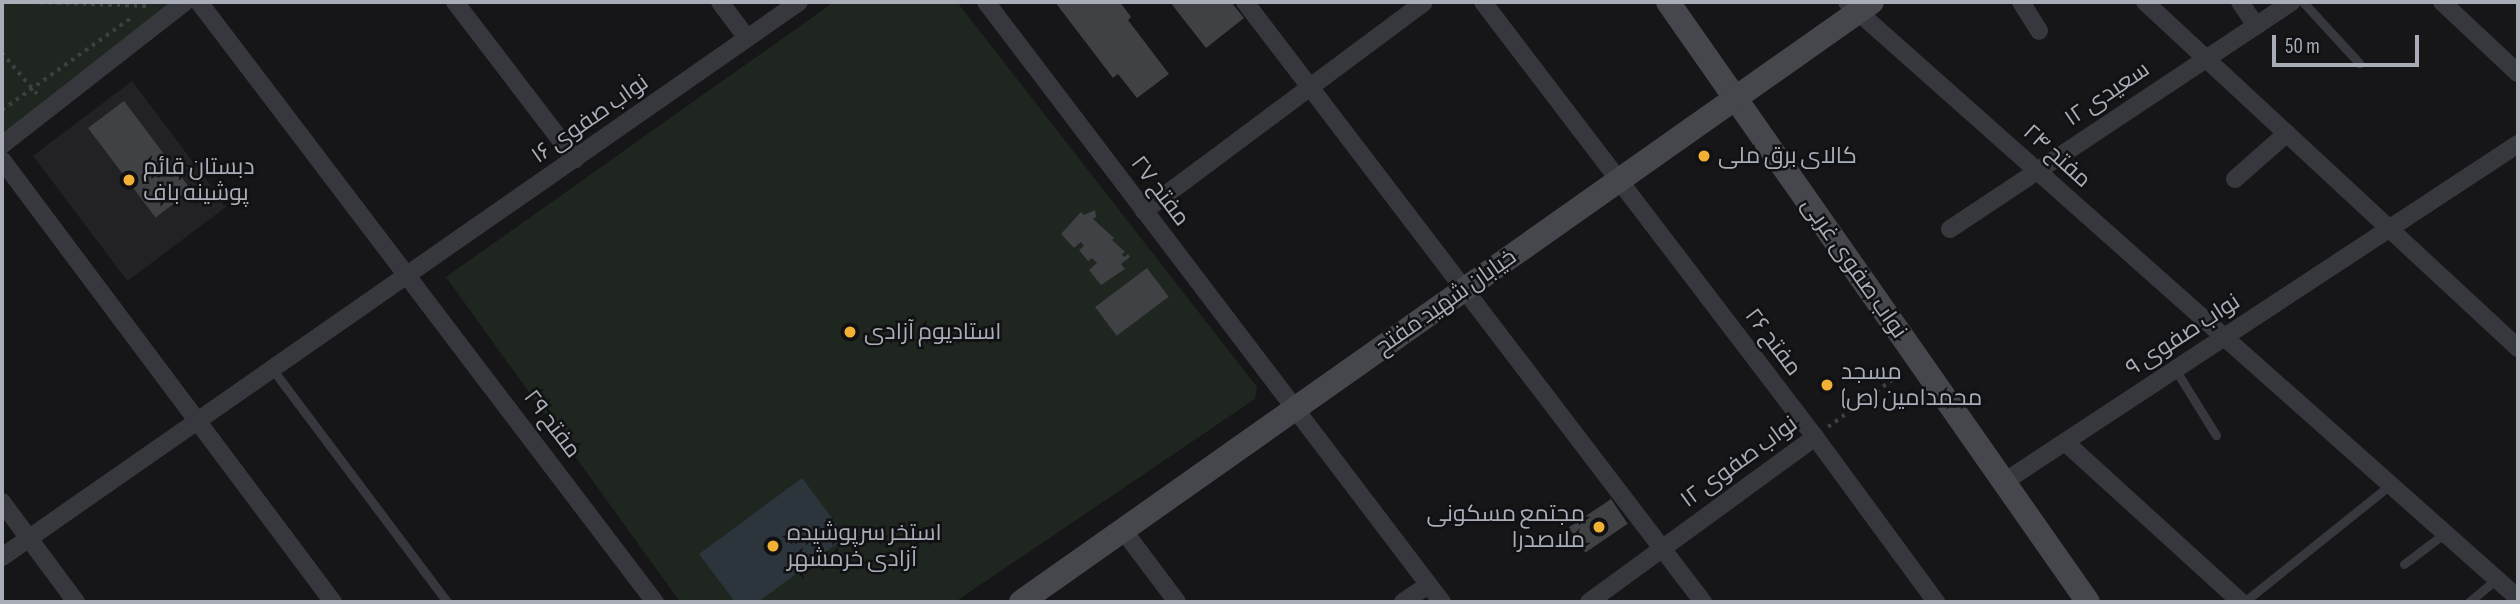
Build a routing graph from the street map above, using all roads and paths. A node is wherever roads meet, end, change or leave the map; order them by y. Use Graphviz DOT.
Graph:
graph roads {
  1 [pos="32,2"];
  2 [pos="185,2"];
  3 [pos="199,2"];
  4 [pos="455,2"];
  5 [pos="720,2"];
  6 [pos="799,2"];
  7 [pos="986,2"];
  8 [pos="1245,2"];
  9 [pos="1424,2"];
  10 [pos="1483,2"];
  11 [pos="1668,2"];
  12 [pos="2021,2"];
  13 [pos="2146,2"];
  14 [pos="2240,2"];
  15 [pos="2292,2"];
  16 [pos="2303,2"];
  17 [pos="2442,2"];
  18 [pos="148,4"];
  19 [pos="1859,5"];
  20 [pos="2256,26"];
  21 [pos="2039,31"];
  22 [pos="747,38"];
  23 [pos="2,53"];
  24 [pos="2206,58"];
  25 [pos="2359,63"];
  26 [pos="2518,74"];
  27 [pos="32,88"];
  28 [pos="1310,88"];
  29 [pos="1735,98"];
  30 [pos="50,109"];
  31 [pos="2,110"];
  32 [pos="2287,133"];
  33 [pos="2518,144"];
  34 [pos="2,145"];
  35 [pos="575,159"];
  36 [pos="2,160"];
  37 [pos="2037,171"];
  38 [pos="2235,179"];
  39 [pos="1619,180"];
  40 [pos="1144,211"];
  41 [pos="2389,228"];
  42 [pos="1950,229"];
  43 [pos="409,276"];
  44 [pos="1464,290"];
  45 [pos="2224,337"];
  46 [pos="2518,348"];
  47 [pos="1919,361"];
  48 [pos="2175,369"];
  49 [pos="273,370"];
  50 [pos="1294,409"];
  51 [pos="198,421"];
  52 [pos="2216,435"];
  53 [pos="1815,437"];
  54 [pos="2065,442"];
  55 [pos="2004,482"];
  56 [pos="2390,485"];
  57 [pos="2,502"];
  58 [pos="1123,530"];
  59 [pos="2445,533"];
  60 [pos="28,539"];
  61 [pos="1662,548"];
  62 [pos="2,557"];
  63 [pos="2404,564"];
  64 [pos="2496,579"];
  65 [pos="1428,585"];
  66 [pos="2518,598"];
  67 [pos="76,602"];
  68 [pos="333,602"];
  69 [pos="447,602"];
  70 [pos="655,602"];
  71 [pos="1021,602"];
  72 [pos="1177,602"];
  73 [pos="1404,602"];
  74 [pos="1442,602"];
  75 [pos="1589,602"];
  76 [pos="1703,602"];
  77 [pos="1936,602"];
  78 [pos="2088,602"];
  79 [pos="2243,602"];
  80 [pos="2469,602"];
  1 -- 18 [label="path"];
  2 -- 30 [label="street"];
  3 -- 43 [label="street, مفتح ۲۹"];
  4 -- 35 [label="street"];
  5 -- 22 [label="street"];
  6 -- 22 [label="street, نواب صفوی ۱۶"];
  7 -- 40 [label="street, مفتح ۲۷"];
  8 -- 28 [label="street"];
  9 -- 28 [label="street"];
  10 -- 39 [label="street, مفتح ۲۶"];
  11 -- 29 [label="street, نواب صفوی غربی"];
  12 -- 21 [label="street"];
  13 -- 24 [label="street"];
  14 -- 20 [label="street"];
  15 -- 20 [label="street, سعیدی ۱۲"];
  16 -- 25 [label="lane"];
  17 -- 26 [label="street"];
  18 -- 27 [label="path"];
  19 -- 29 [label="street, خیابان شهید مفتح"];
  19 -- 37 [label="street, مفتح ۲۴"];
  20 -- 24 [label="street, سعیدی ۱۲"];
  22 -- 35 [label="street, نواب صفوی ۱۶"];
  23 -- 27 [label="path"];
  24 -- 32 [label="street"];
  24 -- 37 [label="street, سعیدی ۱۲"];
  27 -- 30 [label="path"];
  27 -- 31 [label="path"];
  28 -- 40 [label="street"];
  28 -- 44 [label="street"];
  29 -- 39 [label="street, خیابان شهید مفتح"];
  29 -- 47 [label="street, نواب صفوی غربی"];
  30 -- 34 [label="street"];
  32 -- 38 [label="street"];
  32 -- 41 [label="street"];
  33 -- 41 [label="street, نواب صفوی ۹"];
  35 -- 43 [label="street, نواب صفوی ۱۶"];
  36 -- 51 [label="street"];
  37 -- 42 [label="street, سعیدی ۱۲"];
  37 -- 45 [label="street, مفتح ۲۴"];
  39 -- 44 [label="street, خیابان شهید مفتح"];
  39 -- 53 [label="street, مفتح ۲۶"];
  40 -- 50 [label="street, مفتح ۲۷"];
  41 -- 45 [label="street, نواب صفوی ۹"];
  41 -- 46 [label="street"];
  43 -- 49 [label="street, نواب صفوی ۱۶"];
  43 -- 70 [label="street, مفتح ۲۹"];
  44 -- 50 [label="street, خیابان شهید مفتح"];
  44 -- 61 [label="street"];
  45 -- 48 [label="street, نواب صفوی ۹"];
  45 -- 56 [label="street, مفتح ۲۴"];
  47 -- 53 [label="path, نواب صفوی ۱۲"];
  47 -- 55 [label="street, نواب صفوی غربی"];
  48 -- 52 [label="lane"];
  48 -- 54 [label="street, نواب صفوی ۹"];
  49 -- 51 [label="street, نواب صفوی ۱۶"];
  49 -- 69 [label="lane"];
  50 -- 58 [label="street, خیابان شهید مفتح"];
  50 -- 65 [label="street, مفتح ۲۷"];
  51 -- 60 [label="street, نواب صفوی ۱۶"];
  51 -- 68 [label="street"];
  53 -- 61 [label="street, نواب صفوی ۱۲"];
  53 -- 77 [label="street, مفتح ۲۶"];
  54 -- 55 [label="street, نواب صفوی ۹"];
  54 -- 79 [label="street"];
  55 -- 78 [label="street, نواب صفوی غربی"];
  56 -- 59 [label="street, مفتح ۲۴"];
  56 -- 79 [label="lane"];
  57 -- 60 [label="street"];
  58 -- 71 [label="street, خیابان شهید مفتح"];
  58 -- 72 [label="street"];
  59 -- 63 [label="lane"];
  59 -- 64 [label="street, مفتح ۲۴"];
  60 -- 62 [label="street, نواب صفوی ۱۶"];
  60 -- 67 [label="street"];
  61 -- 75 [label="street, نواب صفوی ۱۲"];
  61 -- 76 [label="street"];
  64 -- 66 [label="street, مفتح ۲۴"];
  64 -- 80 [label="lane"];
  65 -- 73 [label="street"];
  65 -- 74 [label="street, مفتح ۲۷"];
}
